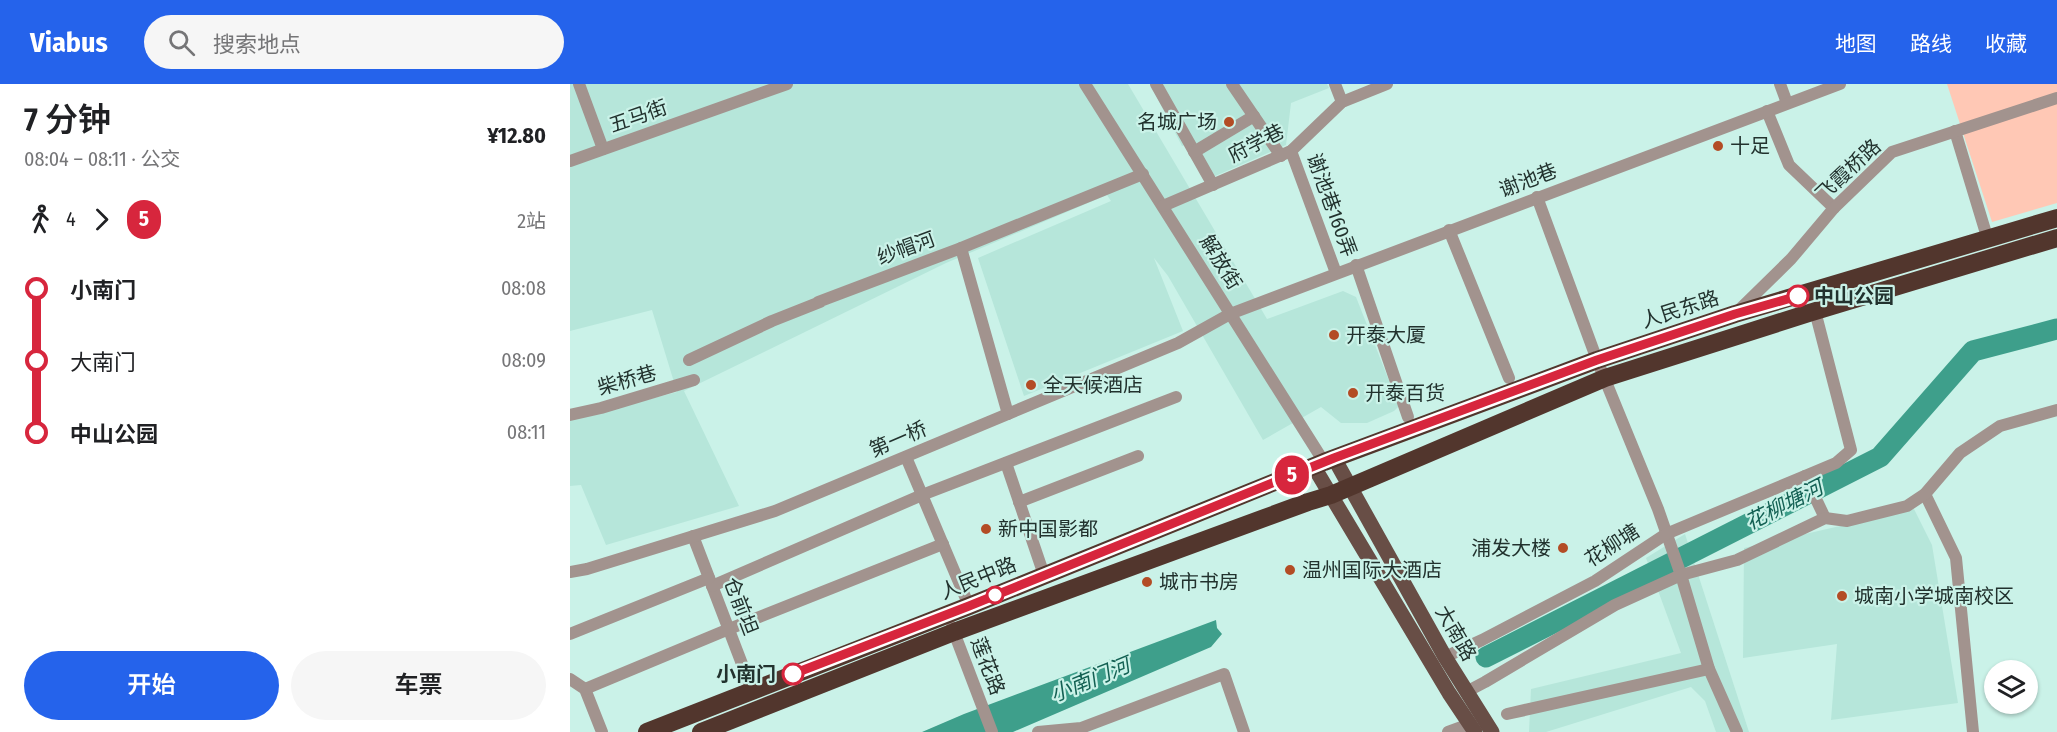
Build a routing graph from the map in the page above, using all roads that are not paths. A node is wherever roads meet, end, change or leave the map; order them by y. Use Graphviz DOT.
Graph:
graph roads {
  1 [pos="577,84"];
  2 [pos="787,84"];
  3 [pos="1085,84"];
  4 [pos="1156,84"];
  5 [pos="1232,84"];
  6 [pos="1335,84"];
  7 [pos="1387,84"];
  8 [pos="1780,84"];
  9 [pos="1840,84"];
  10 [pos="570,86"];
  11 [pos="2057,98"];
  12 [pos="1342,102"];
  13 [pos="1787,103"];
  14 [pos="1767,111"];
  15 [pos="1254,116"];
  16 [pos="1955,131"];
  17 [pos="603,149"];
  18 [pos="1194,152"];
  19 [pos="1286,154"];
  20 [pos="570,161"];
  21 [pos="1143,174"];
  22 [pos="1213,185"];
  23 [pos="1537,197"];
  24 [pos="1163,206"];
  25 [pos="1834,208"];
  26 [pos="2057,218"];
  27 [pos="1449,230"];
  28 [pos="2057,238"];
  29 [pos="1988,240"];
  30 [pos="961,248"];
  31 [pos="1356,265"];
  32 [pos="1336,273"];
  33 [pos="1815,311"];
  34 [pos="1230,314"];
  35 [pos="1735,314"];
  36 [pos="689,360"];
  37 [pos="1597,360"];
  38 [pos="1509,378"];
  39 [pos="1605,378"];
  40 [pos="694,380"];
  41 [pos="1176,397"];
  42 [pos="2057,410"];
  43 [pos="1008,414"];
  44 [pos="570,415"];
  45 [pos="1408,417"];
  46 [pos="1138,456"];
  47 [pos="906,457"];
  48 [pos="1324,462"];
  49 [pos="1006,463"];
  50 [pos="1806,478"];
  51 [pos="1350,488"];
  52 [pos="1925,494"];
  53 [pos="922,495"];
  54 [pos="1331,495"];
  55 [pos="1019,502"];
  56 [pos="1825,518"];
  57 [pos="1666,534"];
  58 [pos="693,536"];
  59 [pos="943,544"];
  60 [pos="570,572"];
  61 [pos="1681,575"];
  62 [pos="1044,576"];
  63 [pos="711,582"];
  64 [pos="969,606"];
  65 [pos="947,615"];
  66 [pos="729,629"];
  67 [pos="954,632"];
  68 [pos="570,634"];
  69 [pos="1439,661"];
  70 [pos="1709,669"];
  71 [pos="570,679"];
  72 [pos="585,689"];
  73 [pos="752,690"];
  74 [pos="1459,690"];
  75 [pos="1507,714"];
  76 [pos="1472,728"];
  77 [pos="602,732"];
  78 [pos="647,732"];
  79 [pos="701,732"];
  80 [pos="992,732"];
  81 [pos="1038,732"];
  82 [pos="1244,732"];
  83 [pos="1448,732"];
  84 [pos="1492,732"];
  85 [pos="1737,732"];
  86 [pos="1973,732"];
  1 -- 10 [label="street"];
  1 -- 17 [label="street"];
  2 -- 17 [label="street, 五马街"];
  3 -- 21 [label="street, 解放街"];
  4 -- 18 [label="street"];
  5 -- 15 [label="street, 谢池巷160弄"];
  6 -- 12 [label="street"];
  7 -- 12 [label="street, 府学巷"];
  8 -- 13 [label="street"];
  9 -- 13 [label="street, 谢池巷"];
  11 -- 16 [label="street, 飞霞桥路"];
  12 -- 19 [label="street, 府学巷"];
  13 -- 14 [label="street, 谢池巷"];
  14 -- 23 [label="street, 谢池巷"];
  14 -- 25 [label="street"];
  15 -- 18 [label="street"];
  15 -- 19 [label="street, 谢池巷160弄"];
  16 -- 25 [label="street, 飞霞桥路"];
  16 -- 29 [label="street"];
  17 -- 20 [label="street, 五马街"];
  18 -- 22 [label="street"];
  19 -- 22 [label="street, 府学巷"];
  19 -- 32 [label="street, 谢池巷160弄"];
  21 -- 24 [label="street, 解放街"];
  21 -- 30 [label="street, 纱帽河"];
  22 -- 24 [label="street, 府学巷"];
  23 -- 27 [label="street, 谢池巷"];
  23 -- 37 [label="street"];
  24 -- 34 [label="street, 解放街"];
  25 -- 35 [label="street, 飞霞桥路"];
  26 -- 29 [label="highway, 人民东路"];
  27 -- 31 [label="street, 谢池巷"];
  27 -- 38 [label="street"];
  28 -- 33 [label="highway"];
  29 -- 35 [label="highway, 人民东路"];
  30 -- 36 [label="street, 纱帽河"];
  30 -- 43 [label="street"];
  31 -- 32 [label="street, 谢池巷"];
  31 -- 45 [label="street"];
  32 -- 34 [label="street, 谢池巷"];
  33 -- 39 [label="highway"];
  33 -- 50 [label="street, 花柳塘"];
  34 -- 43 [label="street, 第一桥"];
  34 -- 48 [label="street, 解放街"];
  35 -- 37 [label="highway, 人民东路"];
  37 -- 39 [label="street"];
  37 -- 48 [label="highway, 人民东路"];
  39 -- 51 [label="highway"];
  39 -- 57 [label="street"];
  40 -- 44 [label="street, 柴桥巷"];
  41 -- 49 [label="street"];
  42 -- 52 [label="street"];
  43 -- 47 [label="street, 第一桥"];
  46 -- 55 [label="street"];
  47 -- 53 [label="street"];
  47 -- 58 [label="street, 第一桥"];
  48 -- 51 [label="main road, 大南路"];
  48 -- 54 [label="main road, 大南路"];
  48 -- 62 [label="highway, 人民中路"];
  49 -- 53 [label="street"];
  49 -- 55 [label="street"];
  50 -- 56 [label="street"];
  50 -- 57 [label="street, 花柳塘"];
  51 -- 54 [label="highway"];
  51 -- 69 [label="main road, 大南路"];
  52 -- 56 [label="street"];
  52 -- 86 [label="street"];
  53 -- 59 [label="street"];
  53 -- 63 [label="street"];
  54 -- 67 [label="highway, 人民中路"];
  54 -- 69 [label="main road, 大南路"];
  55 -- 62 [label="street"];
  56 -- 61 [label="street"];
  57 -- 61 [label="street"];
  57 -- 69 [label="street, 花柳塘"];
  58 -- 60 [label="street, 第一桥"];
  58 -- 63 [label="street, 仓前坦"];
  59 -- 64 [label="street"];
  59 -- 66 [label="street"];
  61 -- 70 [label="street"];
  61 -- 74 [label="street"];
  62 -- 64 [label="highway, 人民中路"];
  63 -- 66 [label="street, 仓前坦"];
  63 -- 68 [label="street"];
  64 -- 65 [label="highway, 人民中路"];
  65 -- 67 [label="street, 莲花路"];
  65 -- 73 [label="highway, 人民中路"];
  66 -- 72 [label="street"];
  66 -- 73 [label="street, 仓前坦"];
  67 -- 79 [label="highway, 人民中路"];
  67 -- 80 [label="street, 莲花路"];
  69 -- 74 [label="main road, 大南路"];
  70 -- 75 [label="street"];
  70 -- 85 [label="street"];
  71 -- 72 [label="street"];
  72 -- 77 [label="street"];
  73 -- 78 [label="highway, 人民中路"];
  74 -- 76 [label="main road, 大南路"];
  74 -- 84 [label="main road, 大南路"];
  76 -- 83 [label="street"];
  81 -- 82 [label="street"];
}
